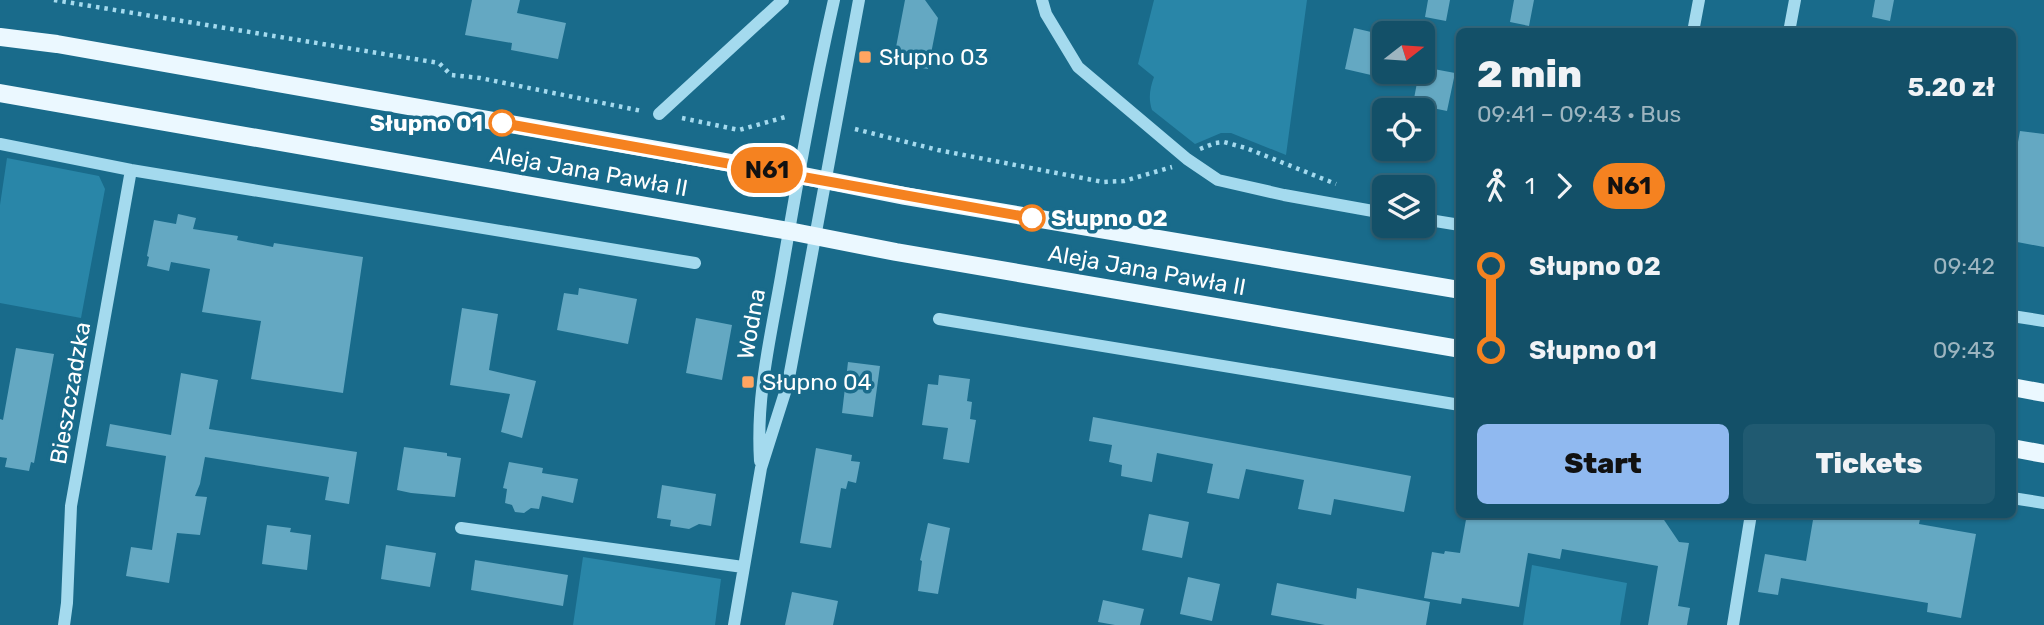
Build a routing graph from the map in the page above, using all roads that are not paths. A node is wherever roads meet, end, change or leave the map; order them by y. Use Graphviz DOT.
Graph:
graph roads {
  1 [pos="783,0"];
  2 [pos="834,0"];
  3 [pos="859,0"];
  4 [pos="1042,0"];
  5 [pos="1699,0"];
  6 [pos="1796,0"];
  7 [pos="1694,28"];
  8 [pos="1790,28"];
  9 [pos="0,37"];
  10 [pos="0,93"];
  11 [pos="659,114"];
  12 [pos="0,144"];
  13 [pos="131,170"];
  14 [pos="799,175"];
  15 [pos="826,181"];
  16 [pos="1372,210"];
  17 [pos="1435,221"];
  18 [pos="1456,224"];
  19 [pos="789,231"];
  20 [pos="816,236"];
  21 [pos="695,262"];
  22 [pos="1456,289"];
  23 [pos="2016,317"];
  24 [pos="939,319"];
  25 [pos="2044,321"];
  26 [pos="1456,348"];
  27 [pos="2016,388"];
  28 [pos="2044,393"];
  29 [pos="1456,404"];
  30 [pos="2016,449"];
  31 [pos="2044,454"];
  32 [pos="761,468"];
  33 [pos="2016,499"];
  34 [pos="2044,503"];
  35 [pos="1750,518"];
  36 [pos="461,528"];
  37 [pos="743,567"];
  38 [pos="64,625"];
  39 [pos="734,625"];
  40 [pos="1733,625"];
  1 -- 11 [label="street"];
  2 -- 14 [label="street, Wodna"];
  3 -- 15 [label="street, Wodna"];
  4 -- 16 [label="street"];
  5 -- 7 [label="street"];
  6 -- 8 [label="street"];
  9 -- 14 [label="main road, Aleja Jana Pawła II"];
  10 -- 19 [label="main road, Aleja Jana Pawła II"];
  12 -- 13 [label="street"];
  13 -- 21 [label="street"];
  13 -- 38 [label="street, Bieszczadzka"];
  14 -- 15 [label="main road, Aleja Jana Pawła II"];
  14 -- 19 [label="street, Wodna"];
  15 -- 20 [label="street, Wodna"];
  15 -- 22 [label="main road, Aleja Jana Pawła II"];
  17 -- 18 [label="street"];
  19 -- 20 [label="main road, Aleja Jana Pawła II"];
  19 -- 32 [label="street, Wodna"];
  20 -- 26 [label="main road, Aleja Jana Pawła II"];
  20 -- 32 [label="street, Wodna"];
  23 -- 25 [label="street"];
  24 -- 29 [label="street"];
  27 -- 28 [label="main road"];
  30 -- 31 [label="main road"];
  32 -- 37 [label="street, Wodna"];
  33 -- 34 [label="street"];
  35 -- 40 [label="street"];
  36 -- 37 [label="street"];
  37 -- 39 [label="street, Wodna"];
}
